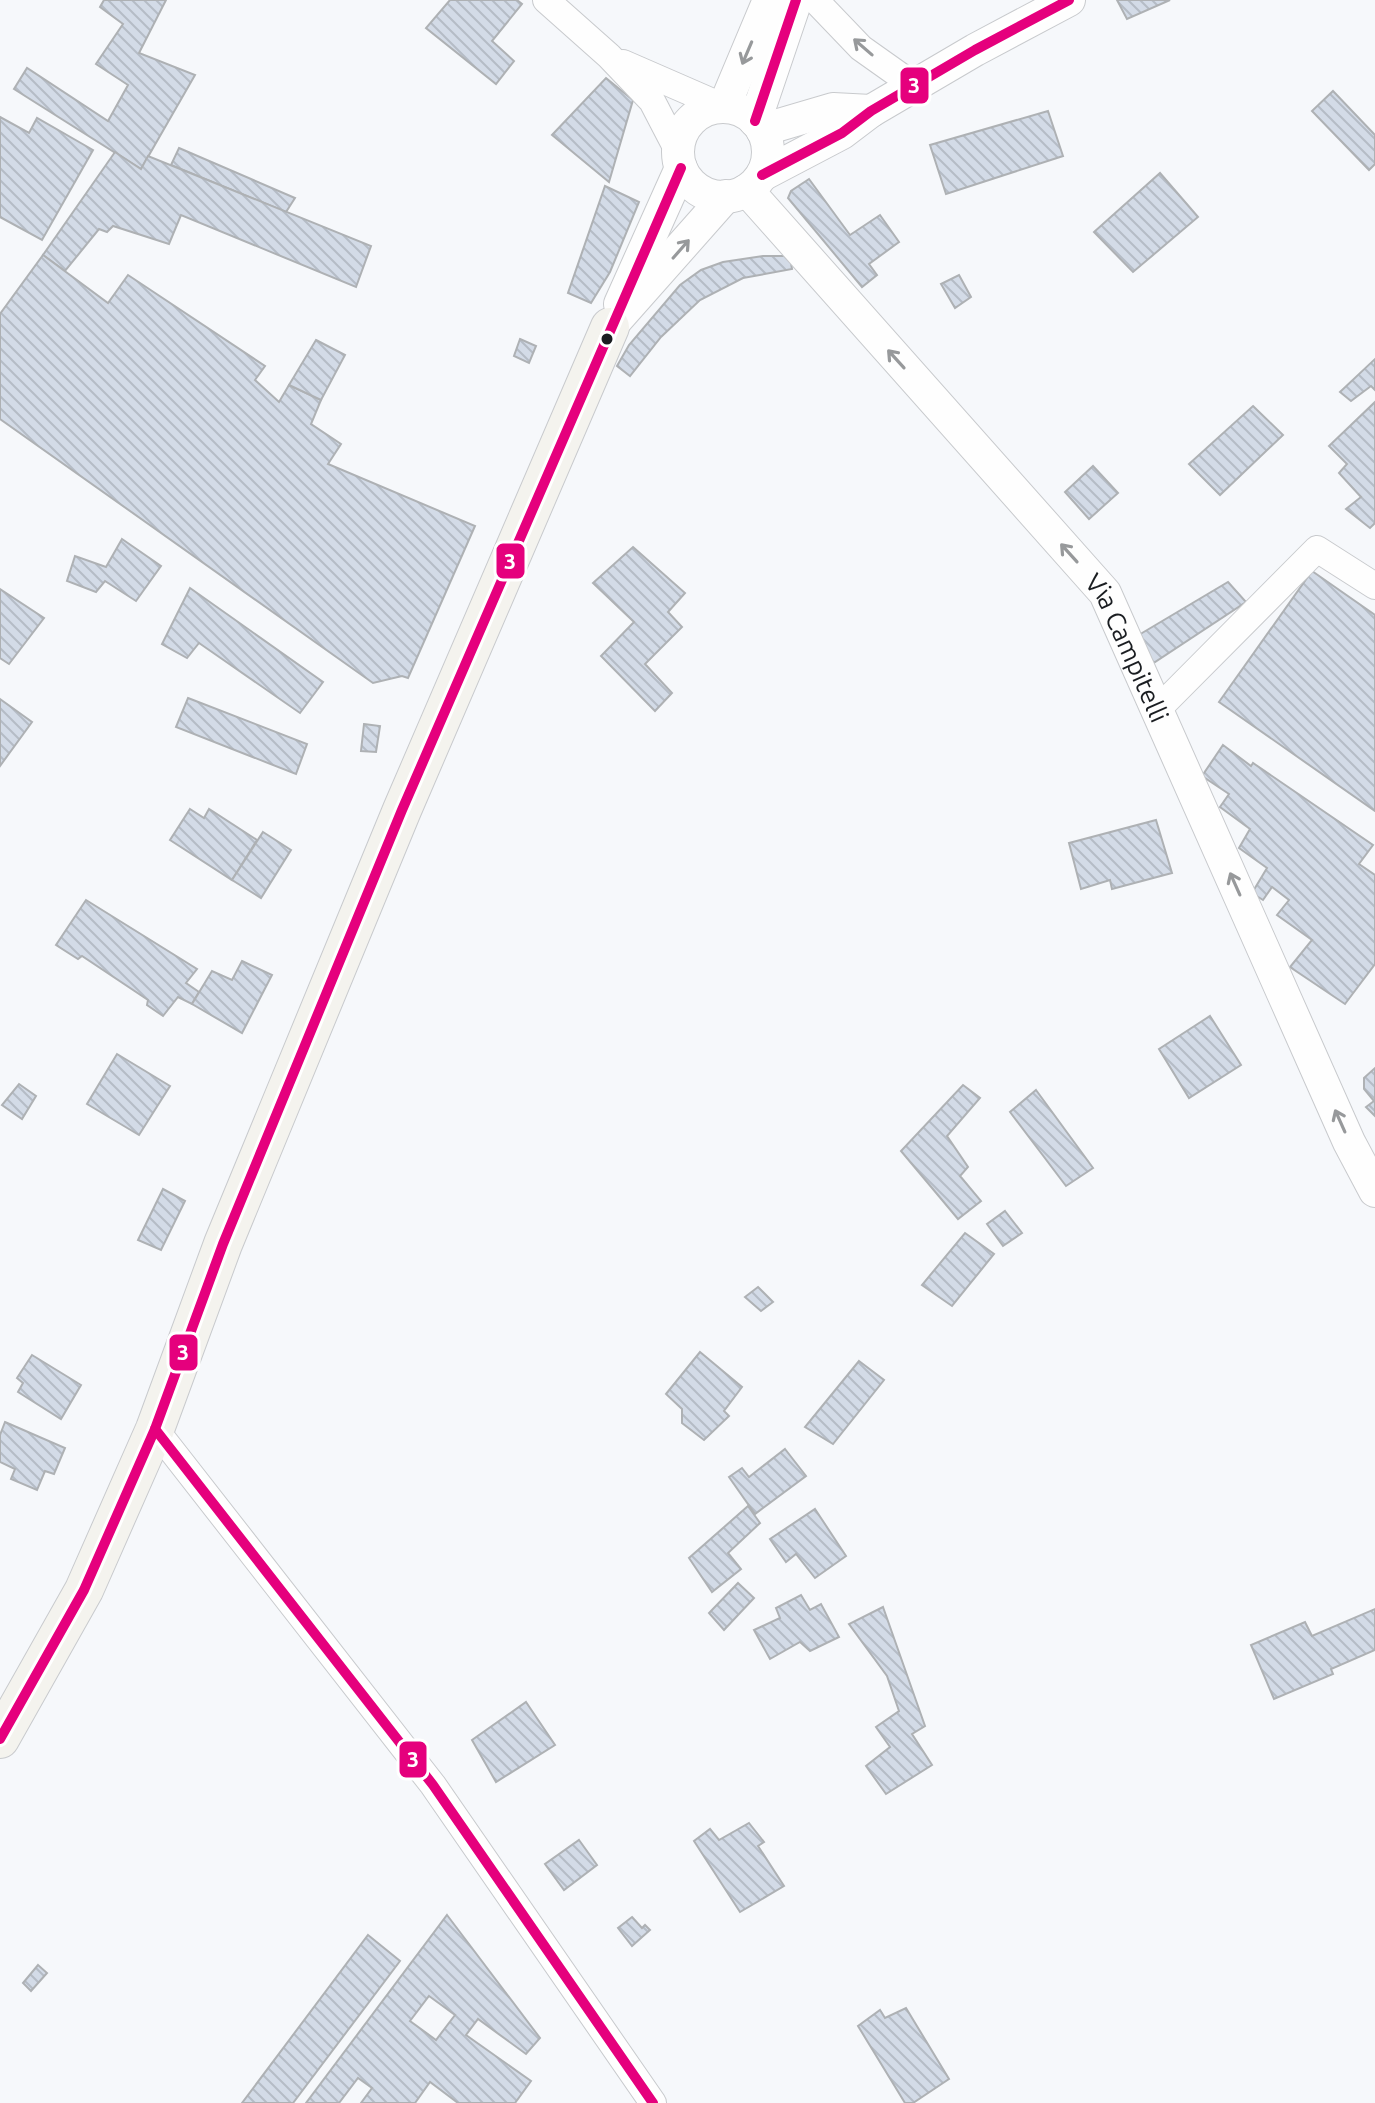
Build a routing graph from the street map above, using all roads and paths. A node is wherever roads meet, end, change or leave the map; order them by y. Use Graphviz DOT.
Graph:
graph roads {
  1 [pos="546,0"];
  2 [pos="769,0"];
  3 [pos="796,0"];
  4 [pos="815,0"];
  5 [pos="1069,0"];
  6 [pos="609,56"];
  7 [pos="916,87"];
  8 [pos="724,107"];
  9 [pos="871,111"];
  10 [pos="759,125"];
  11 [pos="680,159"];
  12 [pos="745,187"];
  13 [pos="610,327"];
  14 [pos="1375,586"];
  15 [pos="1157,710"];
  16 [pos="1375,1191"];
  17 [pos="155,1429"];
  18 [pos="0,1739"];
  19 [pos="653,2103"];
  1 -- 6 [label="street"];
  2 -- 8 [label="street, one-way"];
  3 -- 10 [label="street"];
  7 -- 4 [label="street, one-way"];
  5 -- 7 [label="street"];
  6 -- 8 [label="street"];
  6 -- 11 [label="street"];
  7 -- 9 [label="street"];
  8 -- 10 [label="street"];
  8 -- 11 [label="street"];
  9 -- 10 [label="street"];
  9 -- 12 [label="street"];
  10 -- 12 [label="street"];
  11 -- 12 [label="street"];
  11 -- 13 [label="street"];
  13 -- 12 [label="street, one-way"];
  15 -- 12 [label="street, Via Campitelli, one-way"];
  13 -- 17 [label="main road"];
  14 -- 15 [label="street"];
  16 -- 15 [label="street, Via Campitelli, one-way"];
  17 -- 18 [label="main road"];
  17 -- 19 [label="street"];
}
